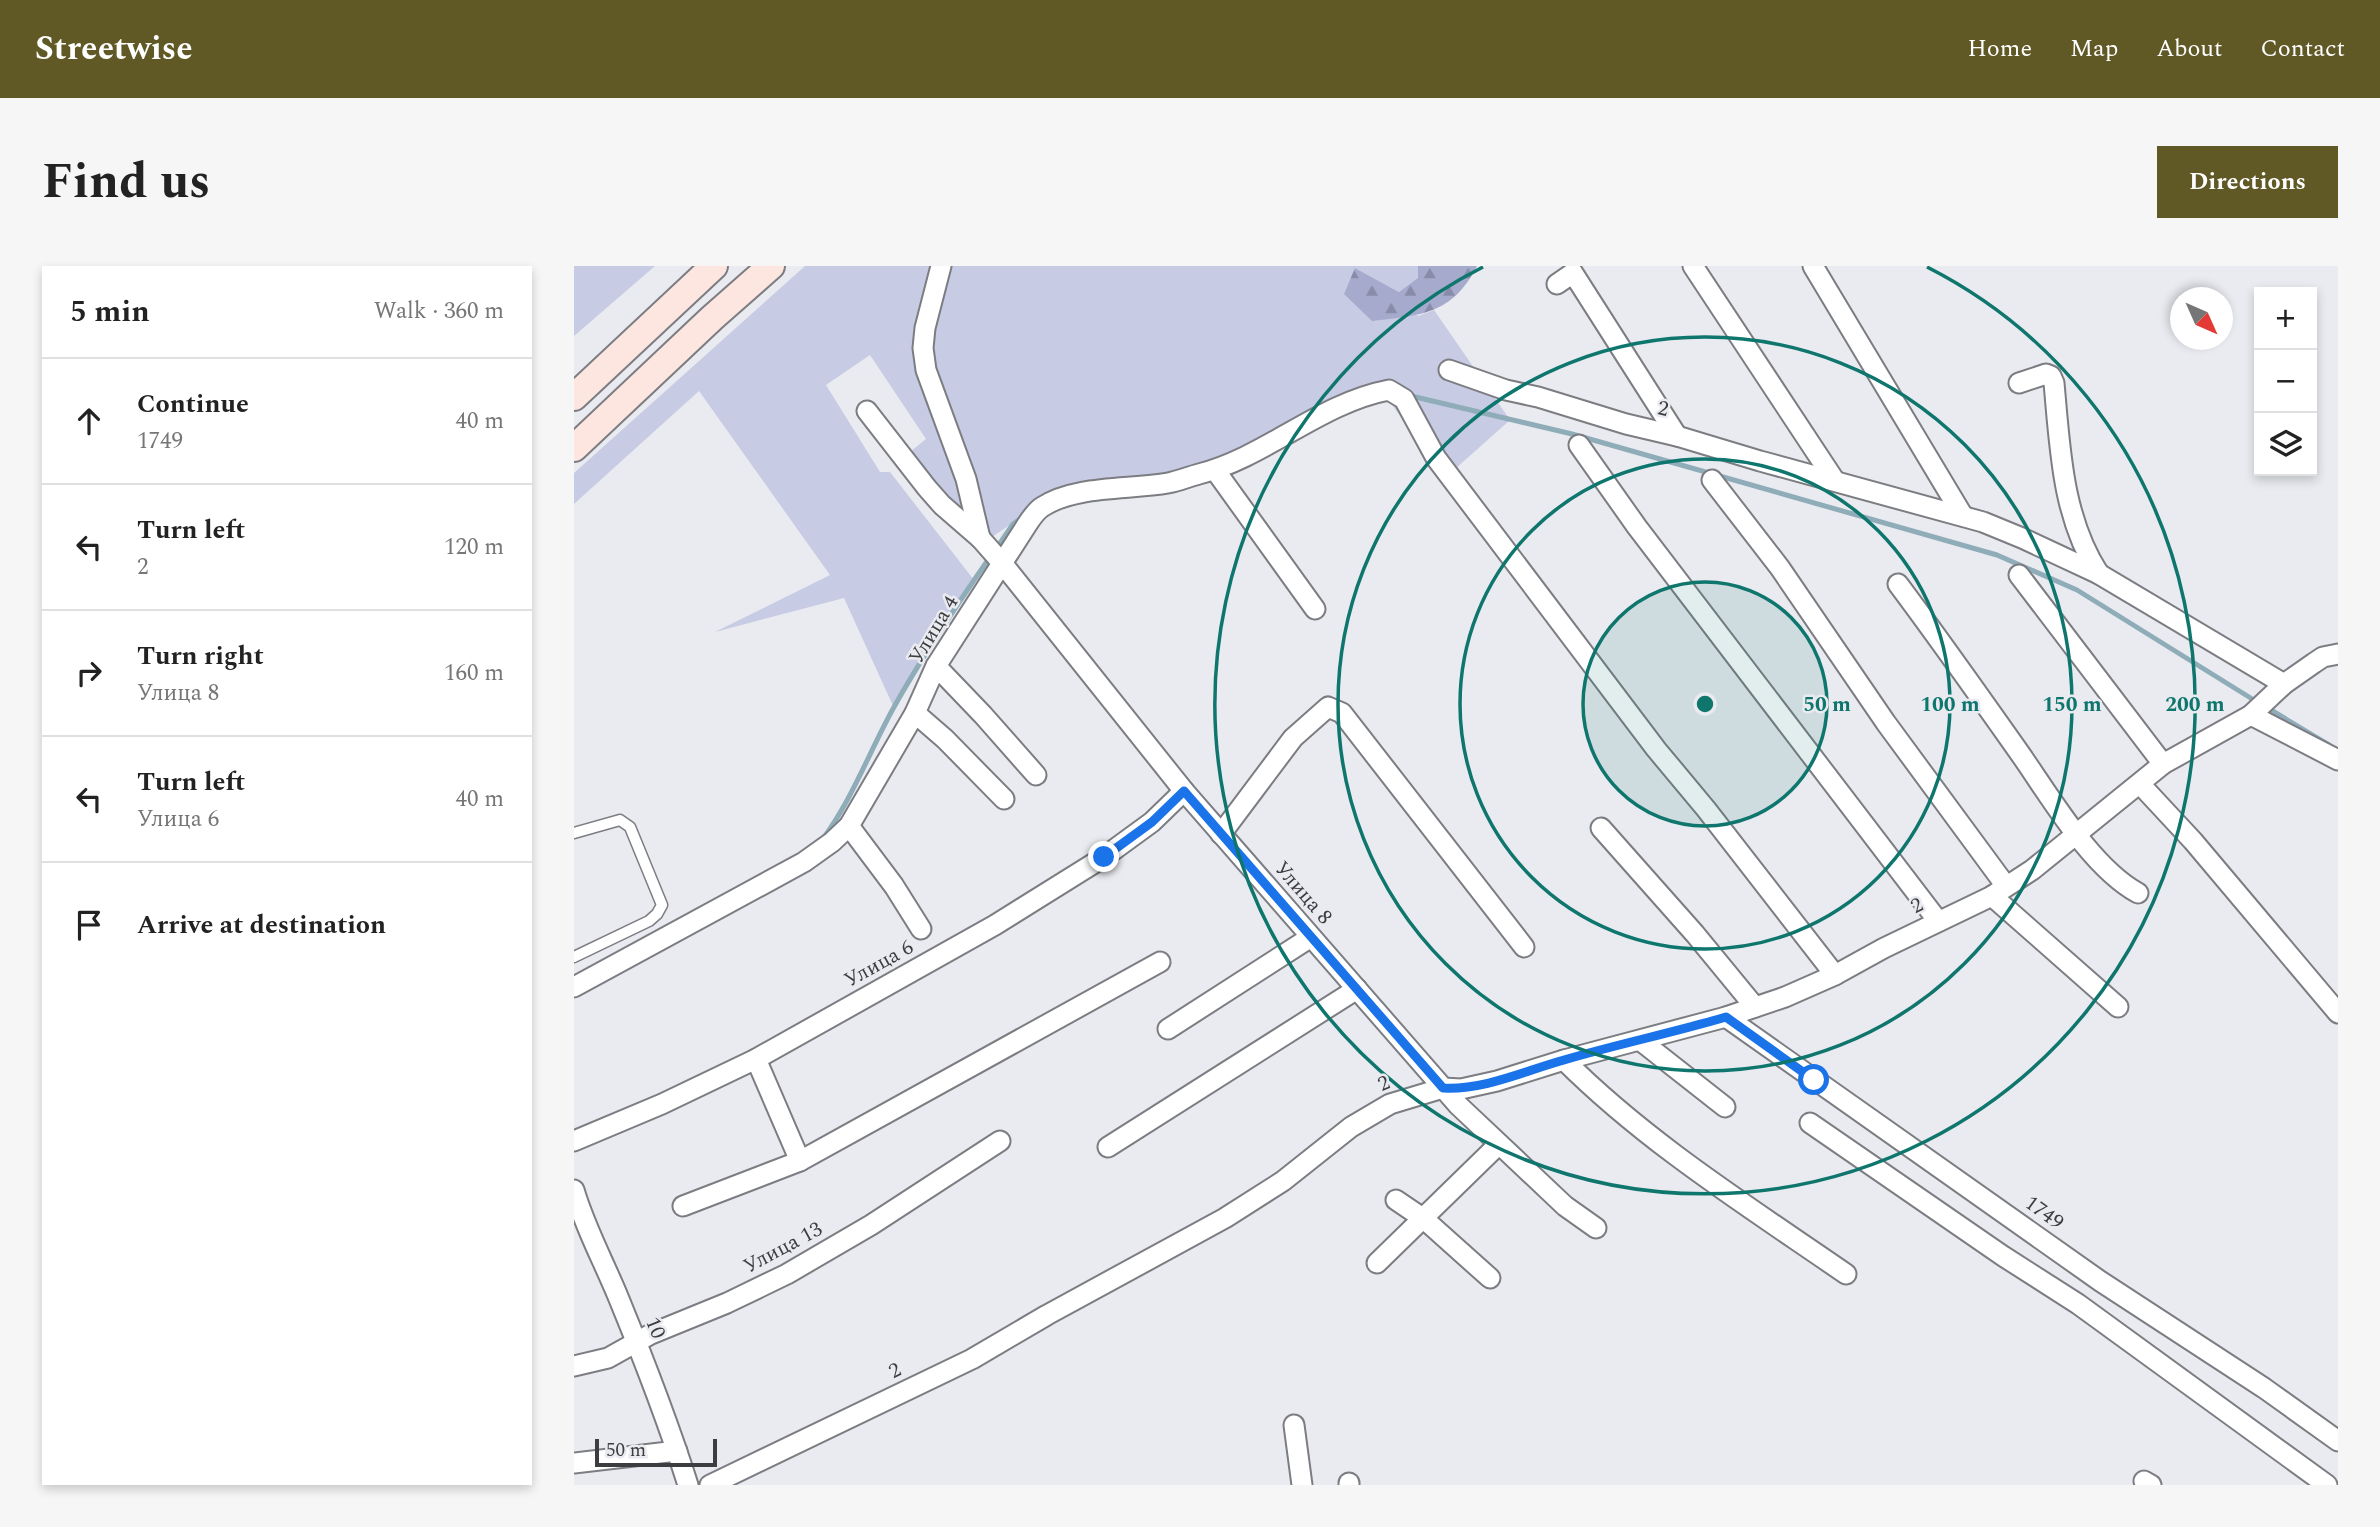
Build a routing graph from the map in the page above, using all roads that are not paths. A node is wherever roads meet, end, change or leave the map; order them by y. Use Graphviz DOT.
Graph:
graph roads {
  1 [pos="714,266"];
  2 [pos="771,266"];
  3 [pos="941,266"];
  4 [pos="1693,266"];
  5 [pos="1813,266"];
  6 [pos="1556,284"];
  7 [pos="1449,370"];
  8 [pos="2019,383"];
  9 [pos="574,397"];
  10 [pos="867,411"];
  11 [pos="1677,436"];
  12 [pos="1579,445"];
  13 [pos="574,448"];
  14 [pos="1215,470"];
  15 [pos="1712,480"];
  16 [pos="1835,481"];
  17 [pos="1963,516"];
  18 [pos="980,538"];
  19 [pos="1002,563"];
  20 [pos="2099,574"];
  21 [pos="2019,575"];
  22 [pos="1898,584"];
  23 [pos="1315,609"];
  24 [pos="2338,654"];
  25 [pos="936,666"];
  26 [pos="2284,684"];
  27 [pos="915,713"];
  28 [pos="2250,715"];
  29 [pos="2338,760"];
  30 [pos="2163,764"];
  31 [pos="1036,775"];
  32 [pos="2140,784"];
  33 [pos="1184,791"];
  34 [pos="1004,799"];
  35 [pos="849,825"];
  36 [pos="1601,828"];
  37 [pos="574,833"];
  38 [pos="2076,833"];
  39 [pos="1221,834"];
  40 [pos="1999,891"];
  41 [pos="2138,893"];
  42 [pos="1938,921"];
  43 [pos="921,929"];
  44 [pos="1311,937"];
  45 [pos="1524,947"];
  46 [pos="574,957"];
  47 [pos="1160,962"];
  48 [pos="1835,975"];
  49 [pos="574,987"];
  50 [pos="1357,989"];
  51 [pos="1755,1007"];
  52 [pos="2118,1007"];
  53 [pos="2338,1013"];
  54 [pos="1726,1017"];
  55 [pos="1168,1029"];
  56 [pos="1641,1041"];
  57 [pos="756,1059"];
  58 [pos="1564,1060"];
  59 [pos="1443,1088"];
  60 [pos="1725,1107"];
  61 [pos="1810,1123"];
  62 [pos="574,1140"];
  63 [pos="1000,1141"];
  64 [pos="1499,1144"];
  65 [pos="1108,1147"];
  66 [pos="800,1161"];
  67 [pos="574,1190"];
  68 [pos="1396,1200"];
  69 [pos="683,1206"];
  70 [pos="1424,1219"];
  71 [pos="1596,1228"];
  72 [pos="1377,1263"];
  73 [pos="1846,1274"];
  74 [pos="1490,1278"];
  75 [pos="637,1342"];
  76 [pos="574,1366"];
  77 [pos="1294,1425"];
  78 [pos="2338,1441"];
  79 [pos="677,1451"];
  80 [pos="574,1463"];
  81 [pos="688,1485"];
  82 [pos="710,1485"];
  83 [pos="1302,1485"];
  84 [pos="2328,1485"];
  1 -- 9 [label="street"];
  2 -- 13 [label="street"];
  3 -- 18 [label="street"];
  4 -- 16 [label="street"];
  5 -- 17 [label="street"];
  6 -- 11 [label="street"];
  7 -- 11 [label="street, 2"];
  8 -- 20 [label="street"];
  10 -- 18 [label="street, Улица 8"];
  11 -- 16 [label="street, 2"];
  12 -- 42 [label="street"];
  14 -- 19 [label="street, Улица 4"];
  14 -- 23 [label="street"];
  14 -- 48 [label="street, Улица 4"];
  15 -- 40 [label="street"];
  16 -- 17 [label="street, 2"];
  17 -- 20 [label="street, 2"];
  18 -- 19 [label="street, Улица 8"];
  19 -- 25 [label="street, Улица 4"];
  19 -- 33 [label="street, Улица 8"];
  20 -- 26 [label="street, 2"];
  21 -- 30 [label="street"];
  22 -- 38 [label="street"];
  24 -- 26 [label="street, 2"];
  25 -- 27 [label="street, Улица 4"];
  25 -- 31 [label="street"];
  26 -- 28 [label="street, 2"];
  27 -- 34 [label="street"];
  27 -- 35 [label="street, Улица 4"];
  28 -- 29 [label="street"];
  28 -- 30 [label="street, 2"];
  30 -- 32 [label="street, 2"];
  32 -- 38 [label="street, 2"];
  32 -- 53 [label="street"];
  33 -- 39 [label="street, Улица 8"];
  33 -- 57 [label="street, Улица 6"];
  35 -- 43 [label="street"];
  35 -- 49 [label="street, Улица 4"];
  36 -- 51 [label="street"];
  37 -- 46 [label="lane"];
  38 -- 40 [label="street, 2"];
  38 -- 41 [label="street"];
  39 -- 44 [label="street, Улица 8"];
  39 -- 45 [label="street"];
  40 -- 42 [label="street, 2"];
  40 -- 52 [label="street"];
  42 -- 48 [label="street, 2"];
  44 -- 50 [label="street, Улица 8"];
  44 -- 55 [label="street"];
  47 -- 66 [label="street"];
  48 -- 51 [label="street, 2"];
  50 -- 59 [label="street, Улица 8"];
  50 -- 65 [label="street"];
  51 -- 54 [label="street, 2"];
  54 -- 56 [label="street, 2"];
  54 -- 78 [label="street, 1749"];
  56 -- 58 [label="street, 2"];
  56 -- 60 [label="street"];
  57 -- 62 [label="street, Улица 6"];
  57 -- 66 [label="street"];
  58 -- 59 [label="street, 2"];
  58 -- 73 [label="street"];
  59 -- 64 [label="street, Улица 8"];
  59 -- 82 [label="street, 2"];
  61 -- 84 [label="street"];
  63 -- 75 [label="street, Улица 13"];
  64 -- 70 [label="street"];
  64 -- 71 [label="street, Улица 8"];
  66 -- 69 [label="street"];
  67 -- 75 [label="street, 10"];
  68 -- 70 [label="street"];
  70 -- 72 [label="street"];
  70 -- 74 [label="street"];
  75 -- 76 [label="street, Улица 13"];
  75 -- 79 [label="street, 10"];
  77 -- 83 [label="street"];
  79 -- 80 [label="street"];
  79 -- 81 [label="street, 10"];
}
